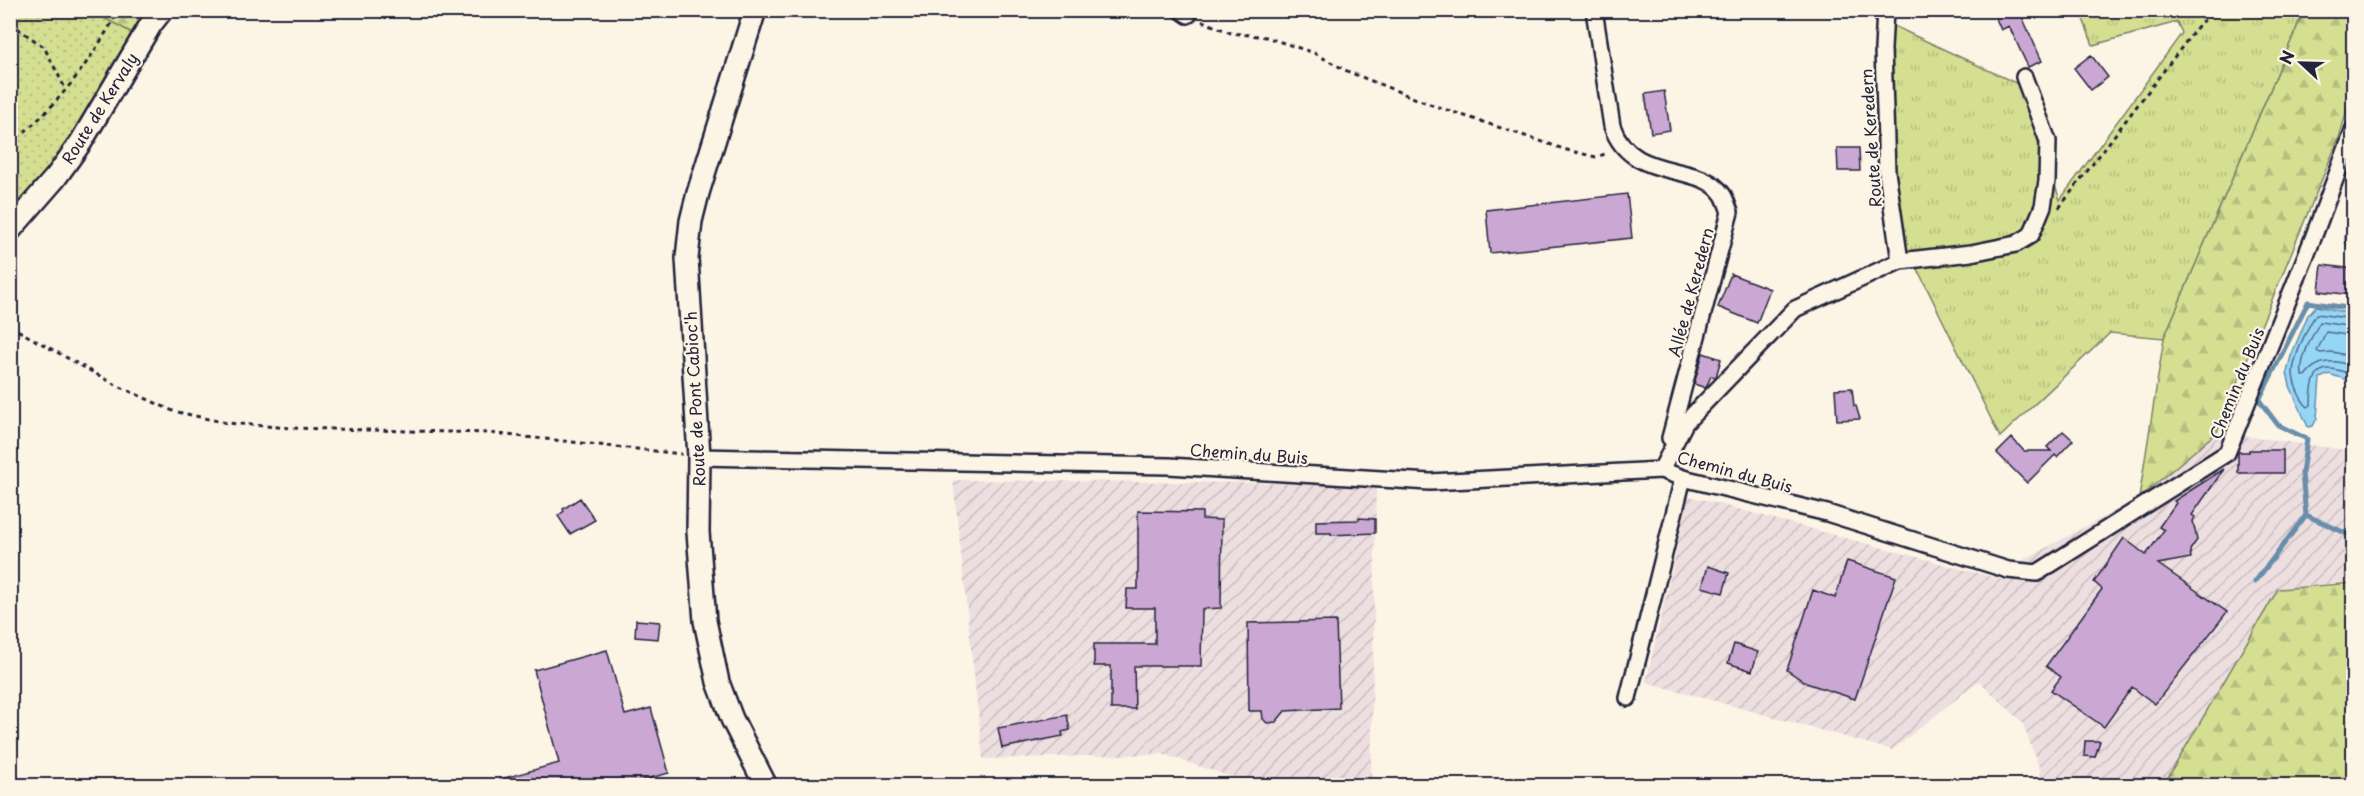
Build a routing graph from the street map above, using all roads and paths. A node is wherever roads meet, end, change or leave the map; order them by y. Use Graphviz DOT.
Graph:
graph roads {
  1 [pos="119,10"];
  2 [pos="162,10"];
  3 [pos="755,10"];
  4 [pos="1594,10"];
  5 [pos="1884,10"];
  6 [pos="2223,10"];
  7 [pos="1185,13"];
  8 [pos="10,23"];
  9 [pos="2024,76"];
  10 [pos="66,90"];
  11 [pos="2354,129"];
  12 [pos="10,143"];
  13 [pos="1624,148"];
  14 [pos="2053,216"];
  15 [pos="10,230"];
  16 [pos="1900,261"];
  17 [pos="10,326"];
  18 [pos="699,457"];
  19 [pos="1661,470"];
  20 [pos="1683,478"];
  21 [pos="1628,698"];
  22 [pos="488,779"];
  23 [pos="481,786"];
  24 [pos="766,786"];
  1 -- 10 [label="path"];
  2 -- 15 [label="street, Route de Kervaly"];
  3 -- 18 [label="street, Route de Pont Cabioc'h"];
  4 -- 13 [label="street"];
  5 -- 16 [label="street, Route de Keredern"];
  6 -- 14 [label="path"];
  7 -- 13 [label="path"];
  8 -- 10 [label="path"];
  9 -- 16 [label="street"];
  10 -- 12 [label="path"];
  11 -- 20 [label="street, Chemin du Buis"];
  13 -- 19 [label="street, Allée de Keredern"];
  16 -- 19 [label="street"];
  17 -- 18 [label="path"];
  18 -- 19 [label="street, Chemin du Buis"];
  18 -- 24 [label="street, Route de Pont Cabioc'h"];
  19 -- 20 [label="street, Chemin du Buis"];
  20 -- 21 [label="street"];
  22 -- 23 [label="path"];
}
